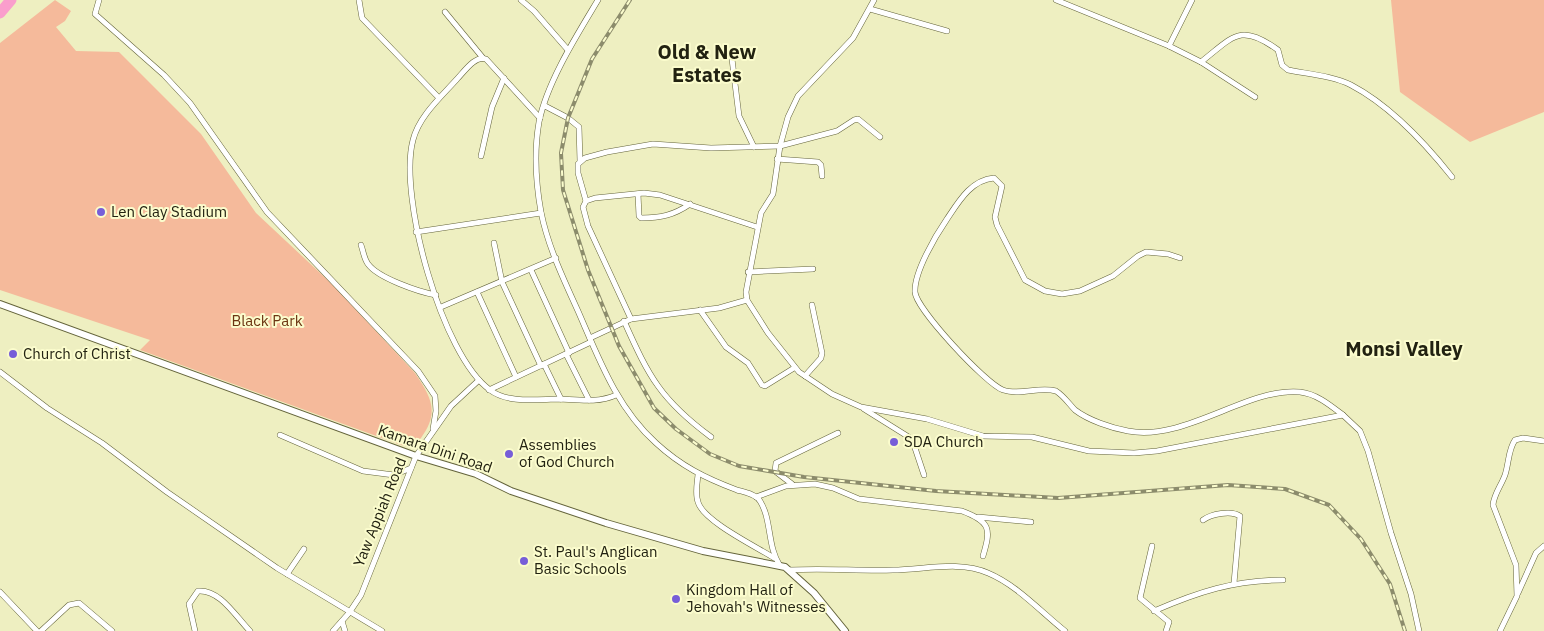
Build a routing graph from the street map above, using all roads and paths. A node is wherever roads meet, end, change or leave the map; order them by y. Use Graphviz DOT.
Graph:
graph roads {
  1 [pos="99,0"];
  2 [pos="359,0"];
  3 [pos="521,0"];
  4 [pos="598,0"];
  5 [pos="874,0"];
  6 [pos="1056,0"];
  7 [pos="1192,0"];
  8 [pos="870,9"];
  9 [pos="444,12"];
  10 [pos="947,31"];
  11 [pos="1169,46"];
  12 [pos="568,50"];
  13 [pos="483,58"];
  14 [pos="732,59"];
  15 [pos="1201,62"];
  16 [pos="504,78"];
  17 [pos="1255,97"];
  18 [pos="439,98"];
  19 [pos="544,106"];
  20 [pos="540,118"];
  21 [pos="880,137"];
  22 [pos="780,146"];
  23 [pos="754,147"];
  24 [pos="481,156"];
  25 [pos="777,159"];
  26 [pos="580,161"];
  27 [pos="822,176"];
  28 [pos="1452,177"];
  29 [pos="638,194"];
  30 [pos="586,201"];
  31 [pos="690,204"];
  32 [pos="541,213"];
  33 [pos="757,227"];
  34 [pos="416,232"];
  35 [pos="494,243"];
  36 [pos="361,245"];
  37 [pos="556,258"];
  38 [pos="1180,258"];
  39 [pos="813,269"];
  40 [pos="531,270"];
  41 [pos="748,272"];
  42 [pos="502,282"];
  43 [pos="477,292"];
  44 [pos="436,295"];
  45 [pos="747,300"];
  46 [pos="0,304"];
  47 [pos="812,305"];
  48 [pos="440,307"];
  49 [pos="700,310"];
  50 [pos="631,319"];
  51 [pos="624,321"];
  52 [pos="590,340"];
  53 [pos="568,354"];
  54 [pos="543,365"];
  55 [pos="794,368"];
  56 [pos="0,372"];
  57 [pos="805,376"];
  58 [pos="516,378"];
  59 [pos="479,380"];
  60 [pos="489,390"];
  61 [pos="616,395"];
  62 [pos="561,399"];
  63 [pos="589,400"];
  64 [pos="861,407"];
  65 [pos="1343,415"];
  66 [pos="433,429"];
  67 [pos="838,433"];
  68 [pos="280,435"];
  69 [pos="711,437"];
  70 [pos="1544,441"];
  71 [pos="416,456"];
  72 [pos="411,468"];
  73 [pos="698,475"];
  74 [pos="924,476"];
  75 [pos="792,484"];
  76 [pos="756,497"];
  77 [pos="978,517"];
  78 [pos="1203,520"];
  79 [pos="1031,522"];
  80 [pos="1152,546"];
  81 [pos="1544,546"];
  82 [pos="304,549"];
  83 [pos="983,556"];
  84 [pos="775,558"];
  85 [pos="780,566"];
  86 [pos="790,570"];
  87 [pos="287,574"];
  88 [pos="1283,580"];
  89 [pos="1234,583"];
  90 [pos="0,592"];
  91 [pos="1517,596"];
  92 [pos="1154,611"];
  93 [pos="349,613"];
  94 [pos="342,622"];
  95 [pos="37,631"];
  96 [pos="41,631"];
  97 [pos="112,631"];
  98 [pos="195,631"];
  99 [pos="250,631"];
  100 [pos="332,631"];
  101 [pos="345,631"];
  102 [pos="382,631"];
  103 [pos="846,631"];
  104 [pos="1065,631"];
  105 [pos="1166,631"];
  106 [pos="1419,631"];
  107 [pos="1500,631"];
  1 -- 66 [label="street"];
  2 -- 18 [label="street"];
  3 -- 12 [label="street"];
  4 -- 12 [label="street"];
  5 -- 8 [label="street"];
  6 -- 11 [label="street"];
  7 -- 11 [label="street"];
  8 -- 10 [label="street"];
  8 -- 22 [label="street"];
  9 -- 13 [label="street"];
  11 -- 15 [label="street"];
  12 -- 19 [label="street"];
  13 -- 16 [label="street"];
  13 -- 18 [label="street"];
  14 -- 23 [label="street"];
  15 -- 17 [label="street"];
  15 -- 28 [label="street"];
  16 -- 20 [label="street"];
  16 -- 24 [label="street"];
  18 -- 34 [label="street"];
  19 -- 20 [label="street"];
  19 -- 26 [label="street"];
  20 -- 32 [label="street"];
  21 -- 22 [label="street"];
  22 -- 23 [label="street"];
  22 -- 25 [label="street"];
  23 -- 26 [label="street"];
  25 -- 27 [label="street"];
  25 -- 33 [label="street"];
  26 -- 30 [label="street"];
  29 -- 30 [label="street"];
  29 -- 31 [label="street"];
  29 -- 31 [label="street"];
  30 -- 50 [label="street"];
  31 -- 33 [label="street"];
  32 -- 34 [label="street"];
  32 -- 37 [label="street"];
  33 -- 41 [label="street"];
  34 -- 44 [label="street"];
  35 -- 42 [label="street"];
  36 -- 44 [label="street"];
  37 -- 40 [label="street"];
  37 -- 52 [label="street"];
  38 -- 65 [label="street"];
  39 -- 41 [label="street"];
  40 -- 42 [label="street"];
  40 -- 53 [label="street"];
  41 -- 45 [label="street"];
  42 -- 43 [label="street"];
  42 -- 54 [label="street"];
  43 -- 48 [label="street"];
  43 -- 58 [label="street"];
  44 -- 48 [label="street"];
  45 -- 49 [label="street"];
  45 -- 55 [label="street"];
  46 -- 71 [label="street, Kamara Dini Road"];
  47 -- 57 [label="street"];
  48 -- 59 [label="street"];
  49 -- 50 [label="street"];
  49 -- 55 [label="street"];
  50 -- 51 [label="street"];
  51 -- 52 [label="street"];
  51 -- 69 [label="street"];
  52 -- 53 [label="street"];
  52 -- 61 [label="street"];
  53 -- 54 [label="street"];
  53 -- 63 [label="street"];
  54 -- 58 [label="street"];
  54 -- 62 [label="street"];
  55 -- 57 [label="street"];
  56 -- 87 [label="street"];
  57 -- 64 [label="street"];
  58 -- 60 [label="street"];
  59 -- 60 [label="street"];
  59 -- 66 [label="street, Yaw Appiah Road"];
  60 -- 62 [label="street"];
  61 -- 63 [label="street"];
  61 -- 73 [label="street"];
  62 -- 63 [label="street"];
  64 -- 65 [label="street"];
  64 -- 74 [label="street"];
  65 -- 106 [label="street"];
  66 -- 71 [label="street, Yaw Appiah Road"];
  67 -- 75 [label="street"];
  68 -- 72 [label="street"];
  70 -- 91 [label="street"];
  71 -- 72 [label="street, Yaw Appiah Road"];
  71 -- 85 [label="street, Kamara Dini Road"];
  72 -- 93 [label="street, Yaw Appiah Road"];
  73 -- 76 [label="street"];
  73 -- 84 [label="street"];
  75 -- 76 [label="street"];
  75 -- 77 [label="street"];
  76 -- 84 [label="street"];
  77 -- 79 [label="street"];
  77 -- 83 [label="street"];
  78 -- 89 [label="street"];
  80 -- 92 [label="street"];
  81 -- 91 [label="street"];
  82 -- 87 [label="street"];
  84 -- 85 [label="street"];
  85 -- 86 [label="street, Kamara Dini Road"];
  86 -- 103 [label="street, Kamara Dini Road"];
  86 -- 104 [label="street"];
  87 -- 93 [label="street"];
  88 -- 89 [label="street"];
  89 -- 92 [label="street"];
  90 -- 95 [label="street"];
  91 -- 107 [label="street"];
  92 -- 105 [label="street"];
  93 -- 94 [label="street, Yaw Appiah Road"];
  93 -- 102 [label="street"];
  94 -- 100 [label="street, Yaw Appiah Road"];
  94 -- 101 [label="street"];
  96 -- 97 [label="street"];
  98 -- 99 [label="street"];
}
